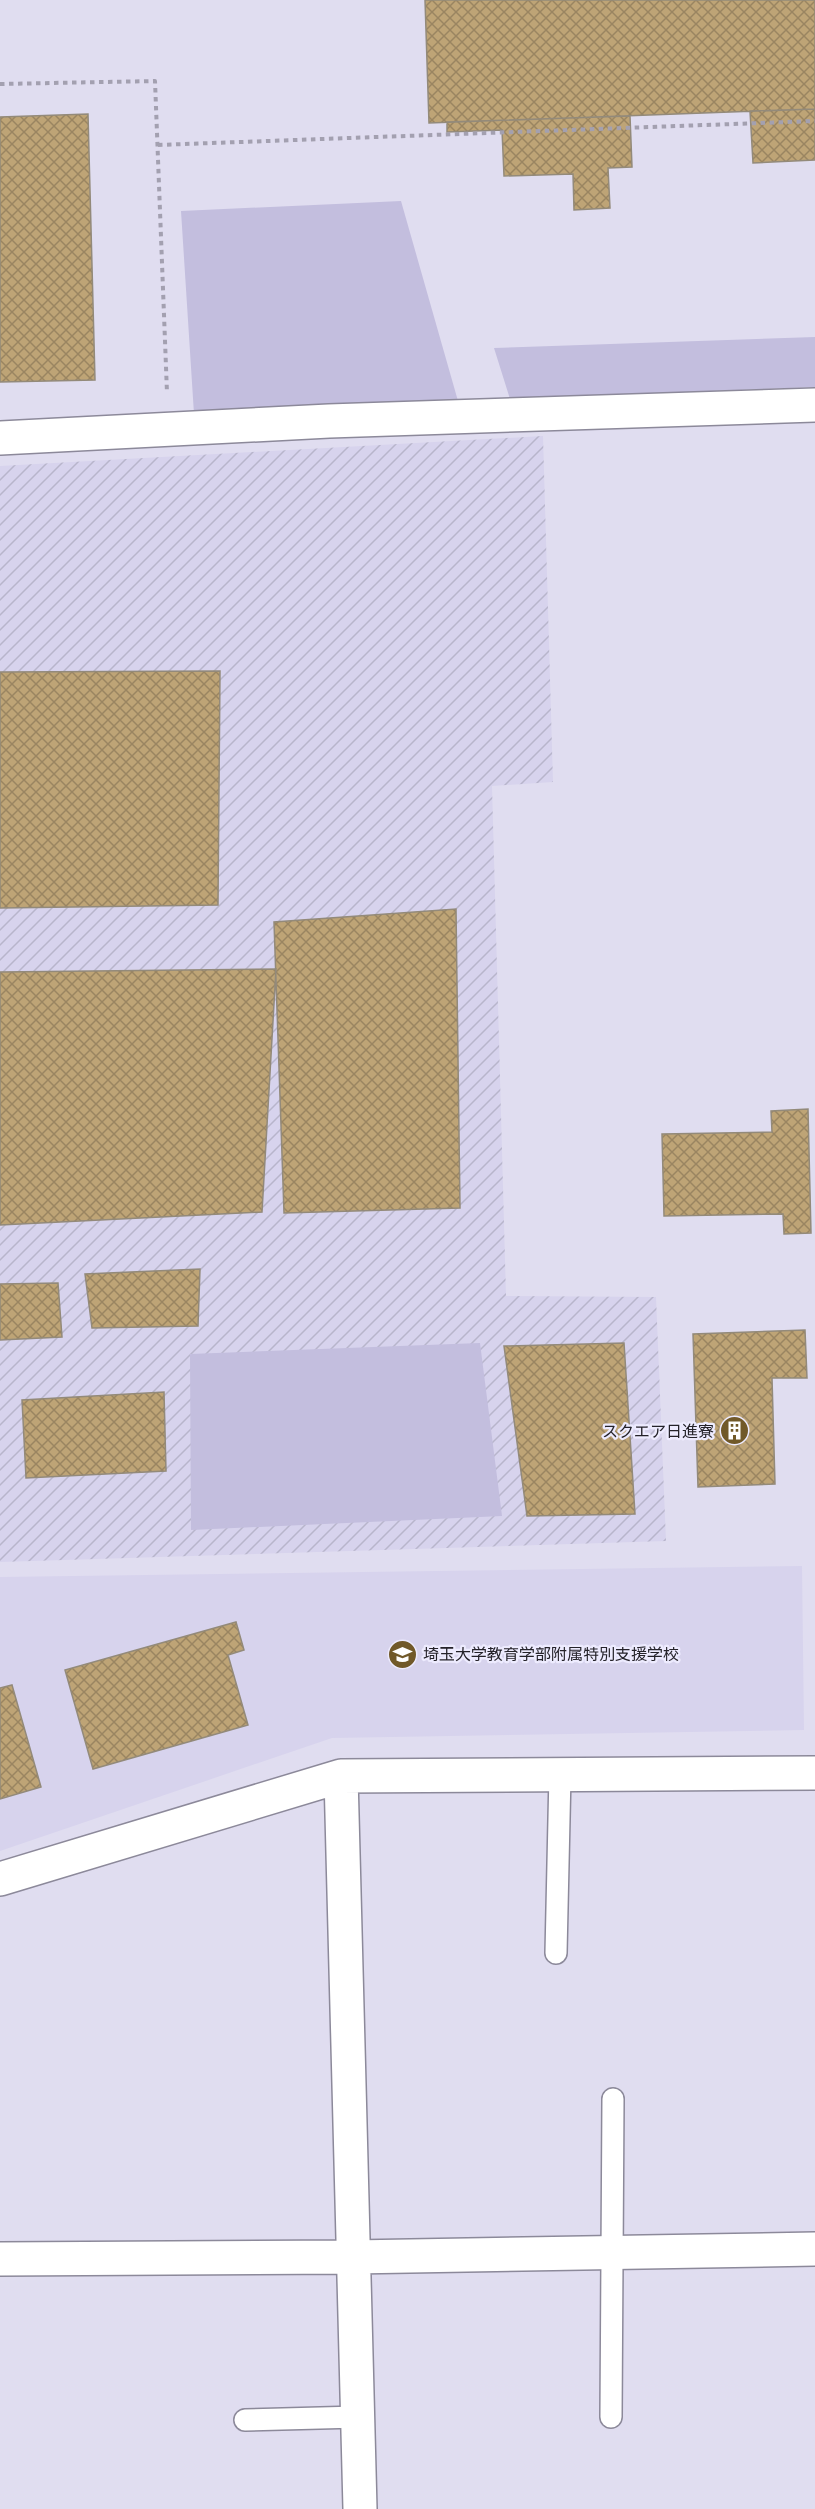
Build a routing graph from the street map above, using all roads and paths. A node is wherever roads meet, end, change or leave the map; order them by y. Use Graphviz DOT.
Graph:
graph roads {
  1 [pos="0,84"];
  2 [pos="815,121"];
  3 [pos="158,145"];
  4 [pos="815,405"];
  5 [pos="168,429"];
  6 [pos="0,438"];
  7 [pos="815,1773"];
  8 [pos="560,1774"];
  9 [pos="341,1776"];
  10 [pos="0,1879"];
  11 [pos="556,1953"];
  12 [pos="613,2099"];
  13 [pos="815,2248"];
  14 [pos="613,2252"];
  15 [pos="353,2257"];
  16 [pos="0,2259"];
  17 [pos="358,2417"];
  18 [pos="612,2417"];
  19 [pos="245,2420"];
  20 [pos="360,2509"];
  1 -- 3 [label="path"];
  2 -- 3 [label="path"];
  3 -- 5 [label="path"];
  4 -- 5 [label="street"];
  5 -- 6 [label="street"];
  7 -- 8 [label="street"];
  8 -- 9 [label="street"];
  8 -- 11 [label="lane"];
  9 -- 10 [label="street"];
  9 -- 15 [label="street"];
  12 -- 14 [label="lane"];
  13 -- 14 [label="street"];
  14 -- 15 [label="street"];
  14 -- 18 [label="lane"];
  15 -- 16 [label="street"];
  15 -- 17 [label="street"];
  17 -- 19 [label="lane"];
  17 -- 20 [label="street"];
}
